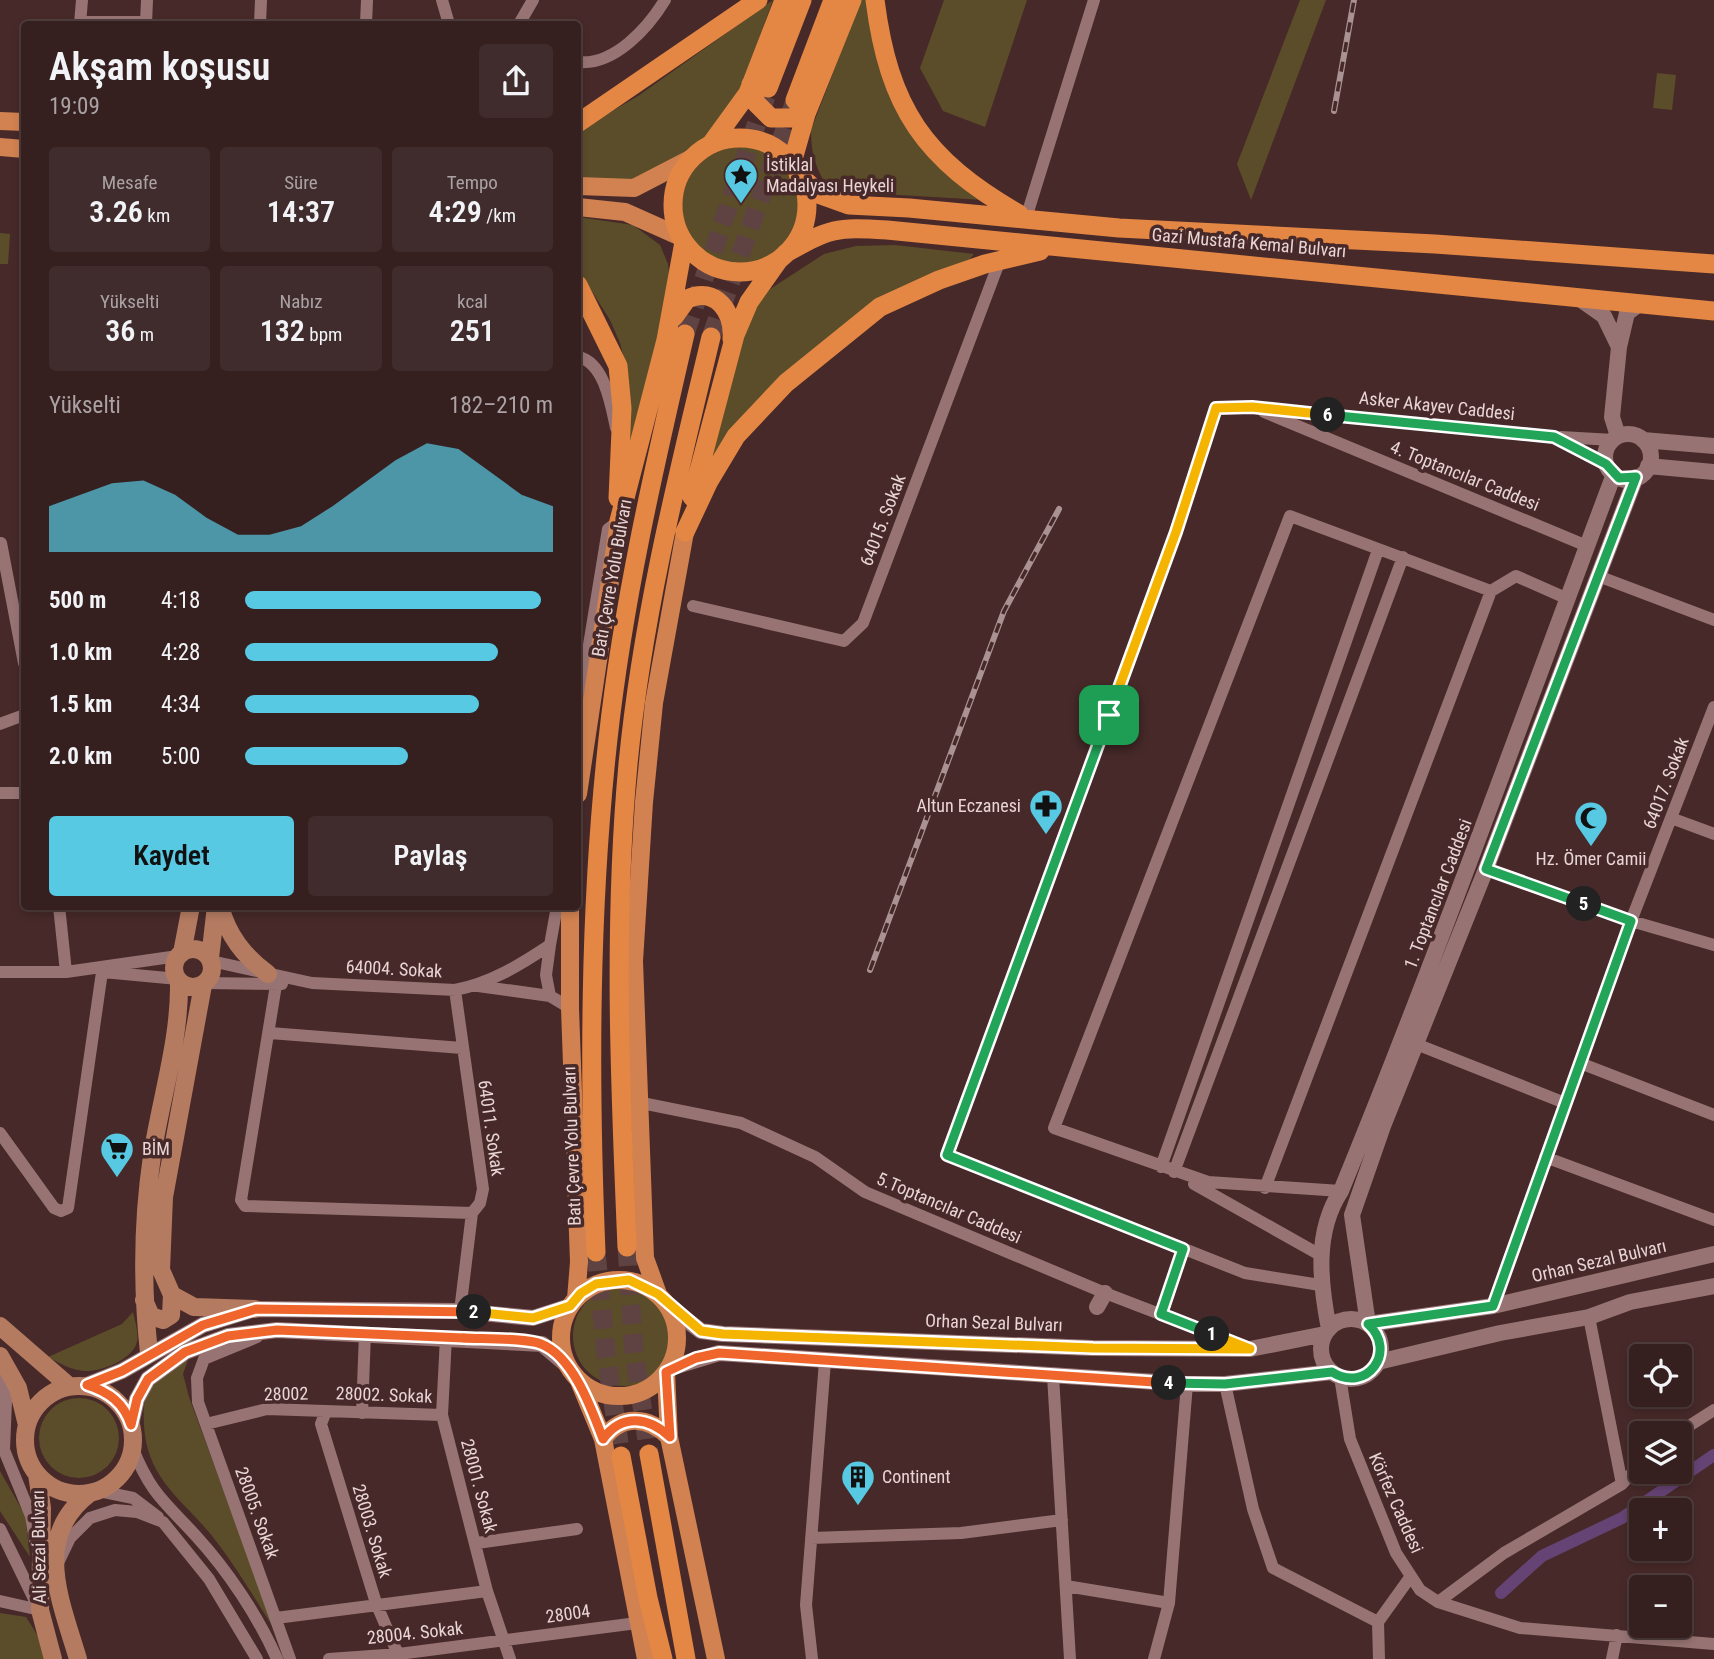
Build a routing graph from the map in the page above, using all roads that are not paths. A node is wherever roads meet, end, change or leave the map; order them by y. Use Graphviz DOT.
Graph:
graph roads {
  1 [pos="82,0"];
  2 [pos="147,0"];
  3 [pos="261,0"];
  4 [pos="367,0"];
  5 [pos="442,0"];
  6 [pos="533,0"];
  7 [pos="665,0"];
  8 [pos="758,0"];
  9 [pos="784,0"];
  10 [pos="802,0"];
  11 [pos="833,0"];
  12 [pos="852,0"];
  13 [pos="875,0"];
  14 [pos="1094,0"];
  15 [pos="81,21"];
  16 [pos="146,21"];
  17 [pos="260,21"];
  18 [pos="366,21"];
  19 [pos="448,21"];
  20 [pos="521,21"];
  21 [pos="581,62"];
  22 [pos="760,86"];
  23 [pos="802,103"];
  24 [pos="581,120"];
  25 [pos="0,121"];
  26 [pos="21,122"];
  27 [pos="711,144"];
  28 [pos="0,147"];
  29 [pos="21,149"];
  30 [pos="692,158"];
  31 [pos="795,168"];
  32 [pos="581,186"];
  33 [pos="581,207"];
  34 [pos="1026,218"];
  35 [pos="682,239"];
  36 [pos="1058,249"];
  37 [pos="783,256"];
  38 [pos="1000,260"];
  39 [pos="1714,264"];
  40 [pos="581,291"];
  41 [pos="1577,297"];
  42 [pos="1639,304"];
  43 [pos="1714,312"];
  44 [pos="677,330"];
  45 [pos="711,337"];
  46 [pos="732,347"];
  47 [pos="1619,347"];
  48 [pos="581,358"];
  49 [pos="1252,407"];
  50 [pos="1554,437"];
  51 [pos="1616,438"];
  52 [pos="1643,440"];
  53 [pos="619,446"];
  54 [pos="1714,446"];
  55 [pos="1610,469"];
  56 [pos="1642,472"];
  57 [pos="1714,472"];
  58 [pos="619,521"];
  59 [pos="685,532"];
  60 [pos="1,542"];
  61 [pos="1587,546"];
  62 [pos="1378,550"];
  63 [pos="1403,557"];
  64 [pos="1598,576"];
  65 [pos="1490,591"];
  66 [pos="1568,599"];
  67 [pos="693,606"];
  68 [pos="1714,620"];
  69 [pos="21,647"];
  70 [pos="581,694"];
  71 [pos="1714,706"];
  72 [pos="21,716"];
  73 [pos="0,723"];
  74 [pos="1711,725"];
  75 [pos="581,774"];
  76 [pos="0,793"];
  77 [pos="21,793"];
  78 [pos="1671,818"];
  79 [pos="1714,834"];
  80 [pos="1486,869"];
  81 [pos="59,910"];
  82 [pos="190,910"];
  83 [pos="217,910"];
  84 [pos="220,910"];
  85 [pos="557,910"];
  86 [pos="570,910"];
  87 [pos="1631,921"];
  88 [pos="550,945"];
  89 [pos="1714,945"];
  90 [pos="180,955"];
  91 [pos="210,960"];
  92 [pos="95,971"];
  93 [pos="0,972"];
  94 [pos="66,972"];
  95 [pos="272,979"];
  96 [pos="179,980"];
  97 [pos="204,984"];
  98 [pos="475,986"];
  99 [pos="455,989"];
  100 [pos="550,996"];
  101 [pos="570,1008"];
  102 [pos="270,1032"];
  103 [pos="1416,1044"];
  104 [pos="462,1048"];
  105 [pos="1580,1063"];
  106 [pos="637,1102"];
  107 [pos="1565,1103"];
  108 [pos="1714,1115"];
  109 [pos="0,1133"];
  110 [pos="1545,1157"];
  111 [pos="1161,1167"];
  112 [pos="1174,1172"];
  113 [pos="1265,1188"];
  114 [pos="1341,1191"];
  115 [pos="1329,1210"];
  116 [pos="472,1213"];
  117 [pos="1352,1215"];
  118 [pos="1714,1220"];
  119 [pos="627,1247"];
  120 [pos="1183,1249"];
  121 [pos="596,1252"];
  122 [pos="1714,1254"];
  123 [pos="1322,1256"];
  124 [pos="1321,1285"];
  125 [pos="1714,1286"];
  126 [pos="172,1295"];
  127 [pos="143,1297"];
  128 [pos="663,1300"];
  129 [pos="573,1303"];
  130 [pos="1493,1306"];
  131 [pos="256,1309"];
  132 [pos="460,1311"];
  133 [pos="1161,1314"];
  134 [pos="1589,1317"];
  135 [pos="1368,1324"];
  136 [pos="0,1326"];
  137 [pos="277,1330"];
  138 [pos="1327,1332"];
  139 [pos="365,1334"];
  140 [pos="446,1337"];
  141 [pos="1250,1349"];
  142 [pos="149,1353"];
  143 [pos="0,1356"];
  144 [pos="825,1362"];
  145 [pos="1378,1362"];
  146 [pos="567,1365"];
  147 [pos="0,1366"];
  148 [pos="668,1370"];
  149 [pos="1336,1375"];
  150 [pos="1053,1376"];
  151 [pos="579,1381"];
  152 [pos="1187,1384"];
  153 [pos="1225,1384"];
  154 [pos="78,1385"];
  155 [pos="1714,1410"];
  156 [pos="326,1411"];
  157 [pos="362,1413"];
  158 [pos="442,1415"];
  159 [pos="206,1424"];
  160 [pos="1692,1424"];
  161 [pos="27,1425"];
  162 [pos="131,1425"];
  163 [pos="670,1437"];
  164 [pos="603,1439"];
  165 [pos="133,1449"];
  166 [pos="649,1454"];
  167 [pos="621,1456"];
  168 [pos="37,1474"];
  169 [pos="1629,1476"];
  170 [pos="1622,1484"];
  171 [pos="95,1492"];
  172 [pos="1062,1520"];
  173 [pos="163,1522"];
  174 [pos="0,1529"];
  175 [pos="577,1529"];
  176 [pos="811,1538"];
  177 [pos="477,1543"];
  178 [pos="47,1570"];
  179 [pos="1411,1576"];
  180 [pos="1066,1586"];
  181 [pos="487,1591"];
  182 [pos="0,1601"];
  183 [pos="1438,1602"];
  184 [pos="376,1603"];
  185 [pos="1169,1603"];
  186 [pos="40,1610"];
  187 [pos="276,1618"];
  188 [pos="1378,1622"];
  189 [pos="637,1623"];
  190 [pos="1617,1635"];
  191 [pos="504,1641"];
  192 [pos="1714,1644"];
  193 [pos="400,1656"];
  194 [pos="53,1659"];
  195 [pos="78,1659"];
  196 [pos="257,1659"];
  197 [pos="277,1659"];
  198 [pos="290,1659"];
  199 [pos="329,1659"];
  200 [pos="510,1659"];
  201 [pos="646,1659"];
  202 [pos="663,1659"];
  203 [pos="686,1659"];
  204 [pos="716,1659"];
  205 [pos="812,1659"];
  206 [pos="1070,1659"];
  207 [pos="1154,1659"];
  208 [pos="1379,1659"];
  209 [pos="1612,1659"];
  1 -- 15 [label="street"];
  2 -- 16 [label="street"];
  3 -- 17 [label="street"];
  4 -- 18 [label="street"];
  5 -- 19 [label="street"];
  6 -- 20 [label="street"];
  7 -- 21 [label="street"];
  8 -- 24 [label="highway"];
  9 -- 22 [label="highway"];
  10 -- 22 [label="highway"];
  11 -- 23 [label="highway"];
  12 -- 23 [label="highway"];
  13 -- 34 [label="highway"];
  14 -- 34 [label="street"];
  22 -- 23 [label="highway"];
  22 -- 27 [label="highway"];
  23 -- 31 [label="highway"];
  25 -- 26 [label="main road"];
  27 -- 30 [label="highway"];
  27 -- 31 [label="highway"];
  28 -- 29 [label="main road"];
  30 -- 32 [label="main road"];
  30 -- 35 [label="highway"];
  31 -- 34 [label="highway, Gazi Mustafa Kemal Bulvarı"];
  31 -- 37 [label="highway"];
  33 -- 35 [label="main road"];
  34 -- 39 [label="highway, Gazi Mustafa Kemal Bulvarı"];
  35 -- 37 [label="highway"];
  35 -- 44 [label="highway, Batı Çevre Yolu Bulvarı"];
  36 -- 37 [label="highway, Gazi Mustafa Kemal Bulvarı"];
  36 -- 38 [label="highway"];
  36 -- 41 [label="highway, Gazi Mustafa Kemal Bulvarı"];
  37 -- 46 [label="highway"];
  38 -- 59 [label="highway"];
  38 -- 67 [label="street, 64015. Sokak"];
  40 -- 53 [label="highway"];
  41 -- 42 [label="highway, Gazi Mustafa Kemal Bulvarı"];
  41 -- 47 [label="street"];
  42 -- 43 [label="highway, Gazi Mustafa Kemal Bulvarı"];
  42 -- 47 [label="street"];
  44 -- 46 [label="highway"];
  44 -- 58 [label="highway, Batı Çevre Yolu Bulvarı"];
  44 -- 121 [label="highway, Batı Çevre Yolu Bulvarı"];
  45 -- 119 [label="highway"];
  46 -- 59 [label="highway"];
  47 -- 51 [label="street"];
  48 -- 53 [label="street"];
  49 -- 50 [label="street, Asker Akayev Caddesi"];
  49 -- 61 [label="street, 4. Toptancılar Caddesi"];
  49 -- 120 [label="street, Asker Akayev Caddesi"];
  50 -- 51 [label="street"];
  50 -- 55 [label="street, Asker Akayev Caddesi"];
  51 -- 52 [label="street"];
  51 -- 55 [label="street"];
  52 -- 54 [label="street"];
  52 -- 56 [label="street"];
  53 -- 58 [label="highway"];
  55 -- 56 [label="street, Asker Akayev Caddesi"];
  55 -- 61 [label="street, 1. Toptancılar Caddesi"];
  56 -- 57 [label="street, Asker Akayev Caddesi"];
  56 -- 64 [label="street, 1. Toptancılar Caddesi"];
  58 -- 70 [label="street"];
  58 -- 75 [label="main road"];
  59 -- 106 [label="main road"];
  60 -- 69 [label="street"];
  61 -- 66 [label="street, 1. Toptancılar Caddesi"];
  62 -- 63 [label="street"];
  62 -- 111 [label="street"];
  62 -- 111 [label="street"];
  63 -- 65 [label="street"];
  63 -- 112 [label="street"];
  64 -- 68 [label="street"];
  64 -- 80 [label="street, 1. Toptancılar Caddesi"];
  65 -- 66 [label="street"];
  65 -- 113 [label="street"];
  66 -- 114 [label="street, 1. Toptancılar Caddesi"];
  71 -- 74 [label="street, 64017. Sokak"];
  72 -- 73 [label="street"];
  74 -- 78 [label="street, 64017. Sokak"];
  76 -- 77 [label="street"];
  78 -- 79 [label="street"];
  78 -- 87 [label="street, 64017. Sokak"];
  80 -- 87 [label="street"];
  80 -- 103 [label="street, 1. Toptancılar Caddesi"];
  81 -- 94 [label="street"];
  82 -- 90 [label="main road"];
  83 -- 91 [label="main road"];
  84 -- 95 [label="main road"];
  85 -- 88 [label="street"];
  86 -- 101 [label="main road"];
  87 -- 89 [label="street"];
  87 -- 105 [label="street, 64017. Sokak"];
  88 -- 98 [label="street"];
  88 -- 100 [label="street"];
  90 -- 91 [label="main road"];
  90 -- 92 [label="street"];
  90 -- 96 [label="main road"];
  91 -- 95 [label="street, 64004. Sokak"];
  91 -- 97 [label="main road"];
  92 -- 94 [label="street"];
  92 -- 96 [label="street"];
  92 -- 109 [label="street"];
  93 -- 94 [label="street"];
  95 -- 97 [label="street, 64004. Sokak"];
  95 -- 99 [label="street, 64004. Sokak"];
  95 -- 102 [label="street"];
  96 -- 97 [label="main road"];
  96 -- 127 [label="main road"];
  97 -- 126 [label="main road"];
  98 -- 99 [label="street, 64004. Sokak"];
  98 -- 100 [label="street"];
  99 -- 104 [label="street, 64011. Sokak"];
  100 -- 101 [label="street"];
  101 -- 129 [label="main road"];
  102 -- 104 [label="street"];
  102 -- 116 [label="street"];
  103 -- 107 [label="street"];
  103 -- 117 [label="street, 1. Toptancılar Caddesi"];
  104 -- 116 [label="street, 64011. Sokak"];
  105 -- 107 [label="street, 64017. Sokak"];
  105 -- 108 [label="street"];
  106 -- 128 [label="main road"];
  106 -- 133 [label="street, 5.Toptancılar Caddesi"];
  107 -- 110 [label="street, 64017. Sokak"];
  110 -- 118 [label="street"];
  110 -- 130 [label="street, 64017. Sokak"];
  111 -- 112 [label="street"];
  112 -- 113 [label="street"];
  112 -- 123 [label="street"];
  113 -- 114 [label="street"];
  114 -- 115 [label="street, 1. Toptancılar Caddesi"];
  115 -- 117 [label="street"];
  115 -- 123 [label="street, 1. Toptancılar Caddesi"];
  116 -- 132 [label="street, 64011. Sokak"];
  117 -- 135 [label="street, 1. Toptancılar Caddesi"];
  120 -- 124 [label="street"];
  120 -- 133 [label="street"];
  122 -- 130 [label="street, Orhan Sezal Bulvarı"];
  123 -- 124 [label="street, 1. Toptancılar Caddesi"];
  124 -- 138 [label="street, 1. Toptancılar Caddesi"];
  125 -- 134 [label="street"];
  126 -- 127 [label="main road"];
  126 -- 131 [label="main road"];
  127 -- 142 [label="main road"];
  128 -- 129 [label="main road"];
  128 -- 141 [label="street, Orhan Sezal Bulvarı"];
  128 -- 148 [label="main road"];
  129 -- 132 [label="street"];
  129 -- 146 [label="main road"];
  130 -- 135 [label="street, Orhan Sezal Bulvarı"];
  131 -- 132 [label="street"];
  131 -- 142 [label="street"];
  133 -- 141 [label="street, 5.Toptancılar Caddesi"];
  134 -- 145 [label="street"];
  134 -- 170 [label="street"];
  135 -- 138 [label="street, Orhan Sezal Bulvarı"];
  135 -- 145 [label="street"];
  136 -- 154 [label="main road"];
  137 -- 139 [label="street"];
  137 -- 159 [label="street, 28005. Sokak"];
  137 -- 162 [label="street"];
  138 -- 141 [label="street, Orhan Sezal Bulvarı"];
  138 -- 149 [label="street"];
  139 -- 140 [label="street"];
  139 -- 157 [label="street"];
  140 -- 146 [label="street"];
  140 -- 158 [label="street, 28001. Sokak"];
  142 -- 154 [label="street"];
  143 -- 161 [label="main road"];
  144 -- 148 [label="street"];
  144 -- 150 [label="street"];
  144 -- 176 [label="street"];
  145 -- 149 [label="street"];
  146 -- 151 [label="main road"];
  147 -- 178 [label="street"];
  148 -- 151 [label="main road"];
  148 -- 163 [label="main road"];
  149 -- 153 [label="street"];
  149 -- 179 [label="street, Körfez Caddesi"];
  150 -- 152 [label="street"];
  150 -- 172 [label="street"];
  151 -- 164 [label="main road"];
  152 -- 153 [label="street"];
  152 -- 185 [label="street"];
  153 -- 188 [label="street"];
  154 -- 161 [label="main road"];
  154 -- 162 [label="main road"];
  155 -- 160 [label="street"];
  156 -- 157 [label="street, 28002. Sokak"];
  156 -- 159 [label="street, 28002"];
  156 -- 184 [label="street, 28003. Sokak"];
  157 -- 158 [label="street, 28002. Sokak"];
  158 -- 177 [label="street, 28001. Sokak"];
  159 -- 187 [label="street, 28005. Sokak"];
  161 -- 168 [label="main road"];
  162 -- 165 [label="main road"];
  163 -- 164 [label="main road"];
  163 -- 204 [label="main road"];
  164 -- 189 [label="main road"];
  165 -- 171 [label="main road"];
  165 -- 197 [label="street"];
  166 -- 203 [label="highway"];
  167 -- 202 [label="highway"];
  168 -- 171 [label="main road"];
  168 -- 178 [label="main road, Ali Sezai Bulvarı"];
  169 -- 170 [label="street"];
  170 -- 183 [label="street"];
  171 -- 173 [label="street"];
  171 -- 178 [label="main road, Ali Sezai Bulvarı"];
  172 -- 176 [label="street"];
  172 -- 180 [label="street"];
  173 -- 178 [label="street"];
  173 -- 196 [label="street"];
  174 -- 186 [label="street"];
  175 -- 177 [label="street"];
  176 -- 205 [label="street"];
  177 -- 181 [label="street, 28001. Sokak"];
  178 -- 186 [label="main road, Ali Sezai Bulvarı"];
  178 -- 195 [label="main road, Ali Sezai Bulvarı"];
  179 -- 183 [label="street, Körfez Caddesi"];
  179 -- 188 [label="street"];
  180 -- 185 [label="street"];
  180 -- 206 [label="street"];
  181 -- 184 [label="street"];
  181 -- 191 [label="street, 28001. Sokak"];
  182 -- 186 [label="street"];
  183 -- 190 [label="street, Körfez Caddesi"];
  184 -- 187 [label="street"];
  184 -- 193 [label="street, 28003. Sokak"];
  185 -- 207 [label="street"];
  186 -- 194 [label="main road, Ali Sezai Bulvarı"];
  187 -- 198 [label="street, 28005. Sokak"];
  188 -- 208 [label="street"];
  189 -- 191 [label="street, 28004"];
  189 -- 201 [label="main road"];
  190 -- 192 [label="street, Körfez Caddesi"];
  190 -- 209 [label="street"];
  191 -- 193 [label="street, 28004. Sokak"];
  191 -- 200 [label="street, 28001. Sokak"];
  193 -- 199 [label="street, 28004. Sokak"];
}
